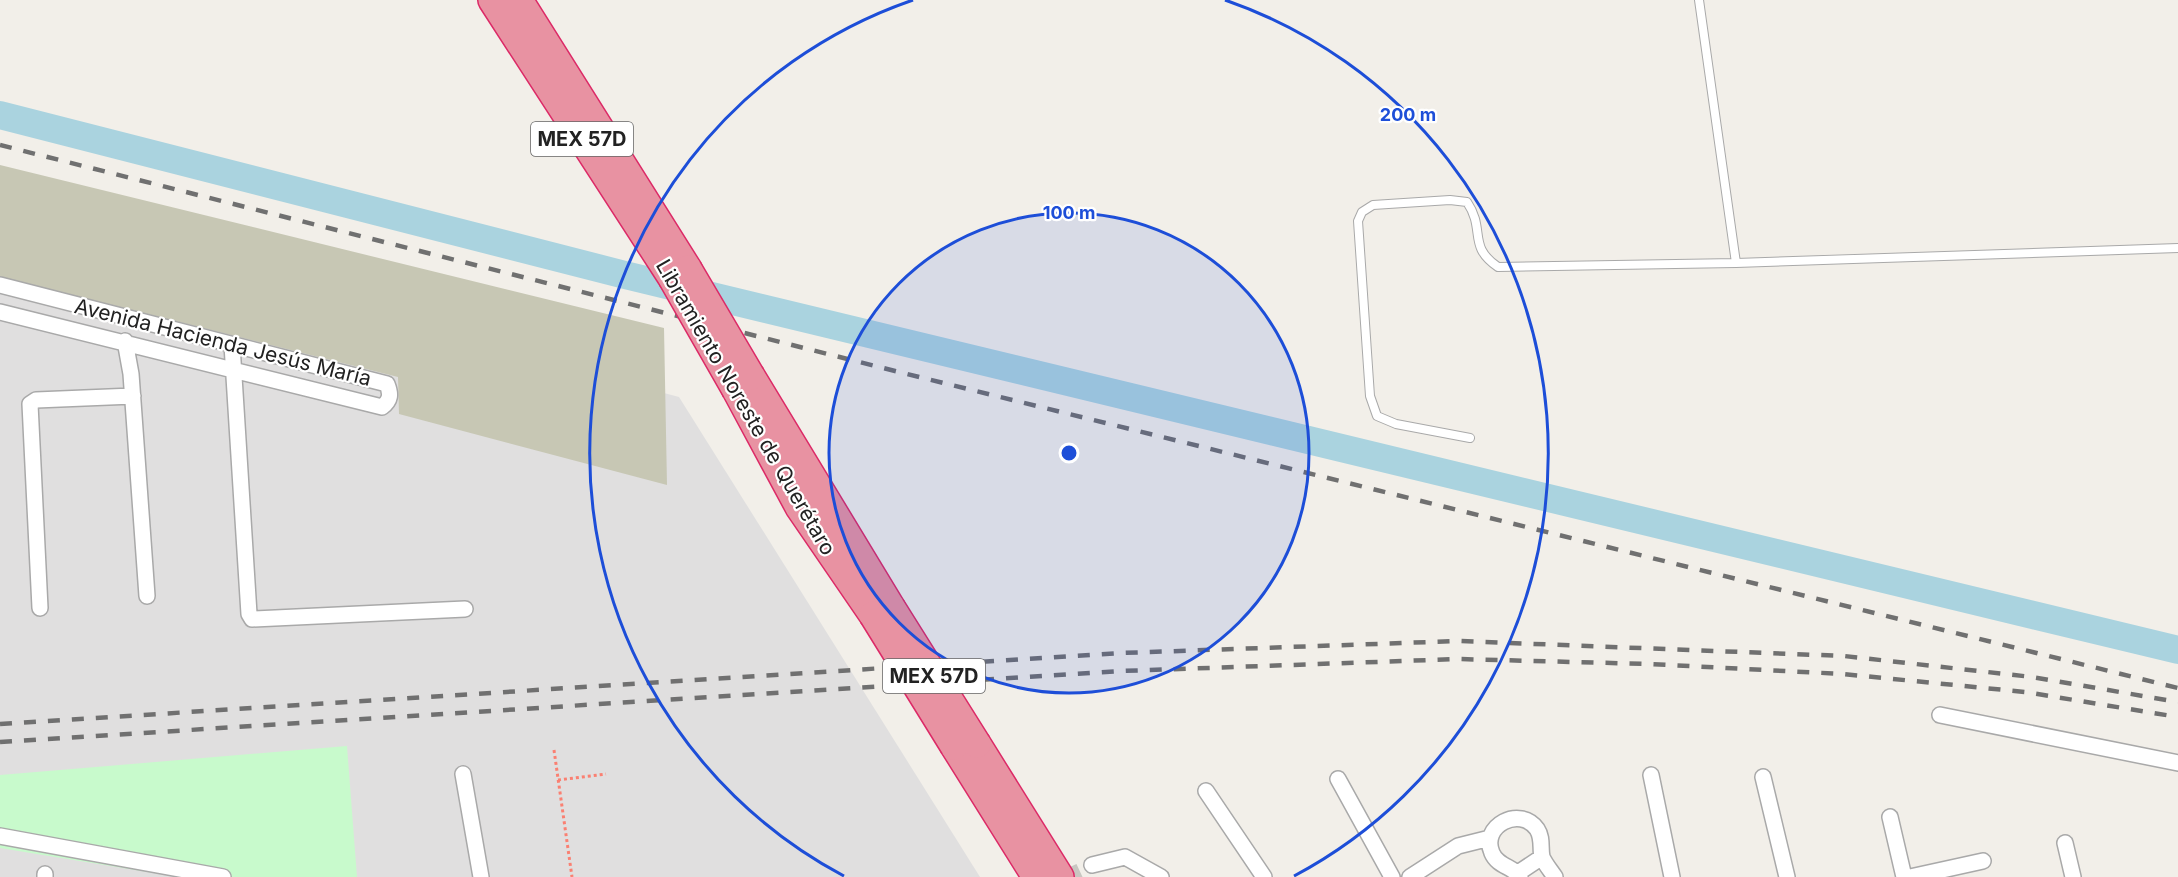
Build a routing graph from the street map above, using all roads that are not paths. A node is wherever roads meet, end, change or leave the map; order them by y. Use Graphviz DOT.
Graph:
graph roads {
  1 [pos="492,0"];
  2 [pos="519,0"];
  3 [pos="1699,0"];
  4 [pos="2178,248"];
  5 [pos="1736,263"];
  6 [pos="680,274"];
  7 [pos="0,285"];
  8 [pos="0,312"];
  9 [pos="126,341"];
  10 [pos="232,345"];
  11 [pos="233,369"];
  12 [pos="133,396"];
  13 [pos="1470,438"];
  14 [pos="147,596"];
  15 [pos="40,608"];
  16 [pos="465,609"];
  17 [pos="1940,715"];
  18 [pos="2178,763"];
  19 [pos="463,774"];
  20 [pos="1651,775"];
  21 [pos="1762,777"];
  22 [pos="1338,779"];
  23 [pos="1206,791"];
  24 [pos="1890,817"];
  25 [pos="0,836"];
  26 [pos="1490,838"];
  27 [pos="2065,843"];
  28 [pos="1542,856"];
  29 [pos="1983,861"];
  30 [pos="1036,864"];
  31 [pos="1092,865"];
  32 [pos="1519,875"];
  33 [pos="223,877"];
  34 [pos="481,877"];
  35 [pos="1060,877"];
  36 [pos="1161,877"];
  37 [pos="1264,877"];
  38 [pos="1392,877"];
  39 [pos="1410,877"];
  40 [pos="1555,877"];
  41 [pos="1672,877"];
  42 [pos="1787,877"];
  43 [pos="1904,877"];
  44 [pos="1910,877"];
  45 [pos="2073,877"];
  1 -- 6 [label="highway, Libramiento Noreste de Querétaro / MEX 57D"];
  2 -- 6 [label="highway, Libramiento Noreste de Querétaro / MEX 57D"];
  3 -- 5 [label="lane"];
  4 -- 5 [label="lane"];
  5 -- 13 [label="lane"];
  6 -- 30 [label="highway, Libramiento Noreste de Querétaro / MEX 57D, bridge"];
  7 -- 10 [label="street, Avenida Hacienda Jesús María"];
  8 -- 9 [label="street, Avenida Hacienda Jesús María"];
  9 -- 11 [label="street, Avenida Hacienda Jesús María"];
  9 -- 12 [label="street"];
  10 -- 11 [label="street"];
  10 -- 11 [label="street, Avenida Hacienda Jesús María"];
  11 -- 16 [label="street"];
  12 -- 14 [label="street"];
  12 -- 15 [label="street"];
  17 -- 18 [label="street"];
  19 -- 34 [label="street"];
  20 -- 41 [label="street"];
  21 -- 42 [label="street"];
  22 -- 38 [label="street"];
  23 -- 37 [label="street"];
  24 -- 43 [label="street"];
  25 -- 33 [label="street"];
  26 -- 28 [label="street"];
  26 -- 32 [label="street"];
  26 -- 39 [label="street"];
  27 -- 45 [label="street"];
  28 -- 32 [label="street"];
  28 -- 40 [label="street"];
  29 -- 44 [label="street"];
  30 -- 35 [label="highway, Libramiento Noreste de Querétaro / MEX 57D"];
  31 -- 36 [label="street"];
}
